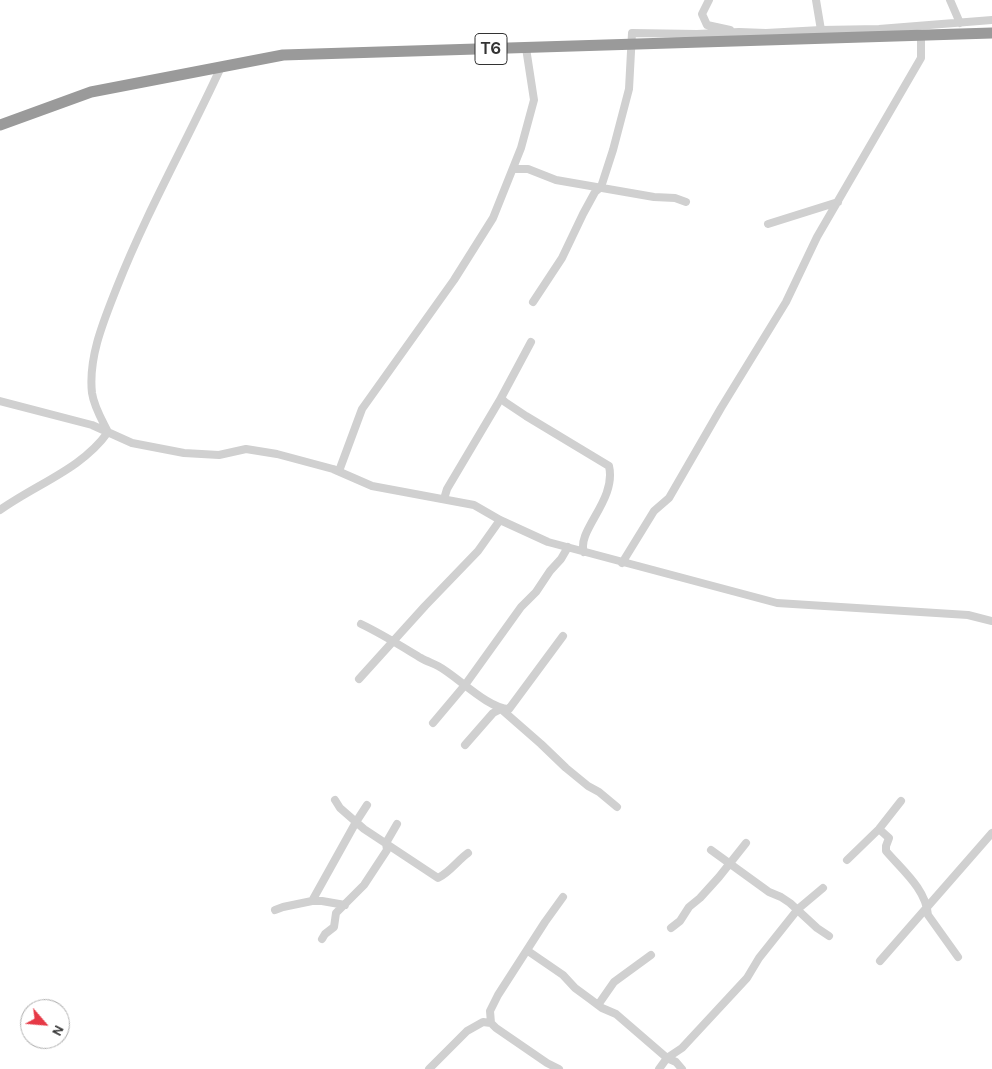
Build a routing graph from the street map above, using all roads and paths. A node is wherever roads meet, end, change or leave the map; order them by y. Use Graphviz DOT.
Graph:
graph roads {
  1 [pos="709,0"];
  2 [pos="816,0"];
  3 [pos="950,0"];
  4 [pos="992,20"];
  5 [pos="960,23"];
  6 [pos="821,30"];
  7 [pos="739,32"];
  8 [pos="992,33"];
  9 [pos="921,36"];
  10 [pos="631,44"];
  11 [pos="526,48"];
  12 [pos="221,67"];
  13 [pos="0,125"];
  14 [pos="515,169"];
  15 [pos="601,187"];
  16 [pos="686,202"];
  17 [pos="838,202"];
  18 [pos="768,224"];
  19 [pos="533,302"];
  20 [pos="531,342"];
  21 [pos="501,398"];
  22 [pos="0,401"];
  23 [pos="108,432"];
  24 [pos="339,471"];
  25 [pos="444,499"];
  26 [pos="0,510"];
  27 [pos="500,520"];
  28 [pos="568,548"];
  29 [pos="584,552"];
  30 [pos="622,563"];
  31 [pos="992,621"];
  32 [pos="361,624"];
  33 [pos="563,636"];
  34 [pos="394,642"];
  35 [pos="359,679"];
  36 [pos="465,685"];
  37 [pos="501,709"];
  38 [pos="433,723"];
  39 [pos="465,745"];
  40 [pos="335,800"];
  41 [pos="902,801"];
  42 [pos="367,805"];
  43 [pos="617,807"];
  44 [pos="356,822"];
  45 [pos="398,824"];
  46 [pos="879,829"];
  47 [pos="992,833"];
  48 [pos="386,843"];
  49 [pos="746,843"];
  50 [pos="711,850"];
  51 [pos="468,853"];
  52 [pos="847,860"];
  53 [pos="729,864"];
  54 [pos="822,888"];
  55 [pos="563,897"];
  56 [pos="312,901"];
  57 [pos="345,905"];
  58 [pos="928,906"];
  59 [pos="275,910"];
  60 [pos="798,910"];
  61 [pos="671,928"];
  62 [pos="829,936"];
  63 [pos="322,939"];
  64 [pos="528,950"];
  65 [pos="651,954"];
  66 [pos="958,957"];
  67 [pos="880,961"];
  68 [pos="598,1005"];
  69 [pos="492,1023"];
  70 [pos="667,1058"];
  71 [pos="429,1069"];
  72 [pos="559,1069"];
  73 [pos="659,1069"];
  74 [pos="682,1069"];
  1 -- 7 [label="street"];
  2 -- 6 [label="street"];
  3 -- 5 [label="street"];
  4 -- 5 [label="street"];
  5 -- 6 [label="street"];
  6 -- 7 [label="street"];
  7 -- 10 [label="street"];
  8 -- 9 [label="highway, T6"];
  9 -- 10 [label="highway, T6"];
  9 -- 17 [label="street"];
  10 -- 11 [label="highway, T6"];
  10 -- 15 [label="street"];
  11 -- 12 [label="highway, T6"];
  11 -- 24 [label="street"];
  12 -- 13 [label="highway, T6"];
  12 -- 23 [label="street"];
  14 -- 15 [label="street"];
  15 -- 16 [label="street"];
  15 -- 19 [label="street"];
  17 -- 18 [label="street"];
  17 -- 30 [label="street"];
  20 -- 21 [label="street"];
  21 -- 25 [label="street"];
  21 -- 29 [label="street"];
  22 -- 23 [label="street"];
  23 -- 24 [label="street"];
  23 -- 26 [label="street"];
  24 -- 25 [label="street"];
  25 -- 27 [label="street"];
  27 -- 28 [label="street"];
  27 -- 34 [label="street"];
  28 -- 29 [label="street"];
  28 -- 36 [label="street"];
  29 -- 30 [label="street"];
  30 -- 31 [label="street"];
  32 -- 34 [label="street"];
  33 -- 37 [label="street"];
  34 -- 35 [label="street"];
  34 -- 36 [label="street"];
  36 -- 37 [label="street"];
  36 -- 38 [label="street"];
  37 -- 39 [label="street"];
  37 -- 43 [label="street"];
  40 -- 44 [label="street"];
  41 -- 46 [label="street"];
  42 -- 44 [label="street"];
  44 -- 48 [label="street"];
  44 -- 56 [label="street"];
  45 -- 48 [label="street"];
  46 -- 52 [label="street"];
  46 -- 58 [label="street"];
  47 -- 58 [label="street"];
  48 -- 51 [label="street"];
  48 -- 57 [label="street"];
  49 -- 53 [label="street"];
  50 -- 53 [label="street"];
  53 -- 60 [label="street"];
  53 -- 61 [label="street"];
  54 -- 60 [label="street"];
  55 -- 64 [label="street"];
  56 -- 57 [label="street"];
  56 -- 59 [label="street"];
  57 -- 63 [label="street"];
  58 -- 66 [label="street"];
  58 -- 67 [label="street"];
  60 -- 62 [label="street"];
  60 -- 70 [label="street"];
  64 -- 68 [label="street"];
  64 -- 69 [label="street"];
  65 -- 68 [label="street"];
  68 -- 70 [label="street"];
  69 -- 71 [label="street"];
  69 -- 72 [label="street"];
  70 -- 73 [label="street"];
  70 -- 74 [label="street"];
}
